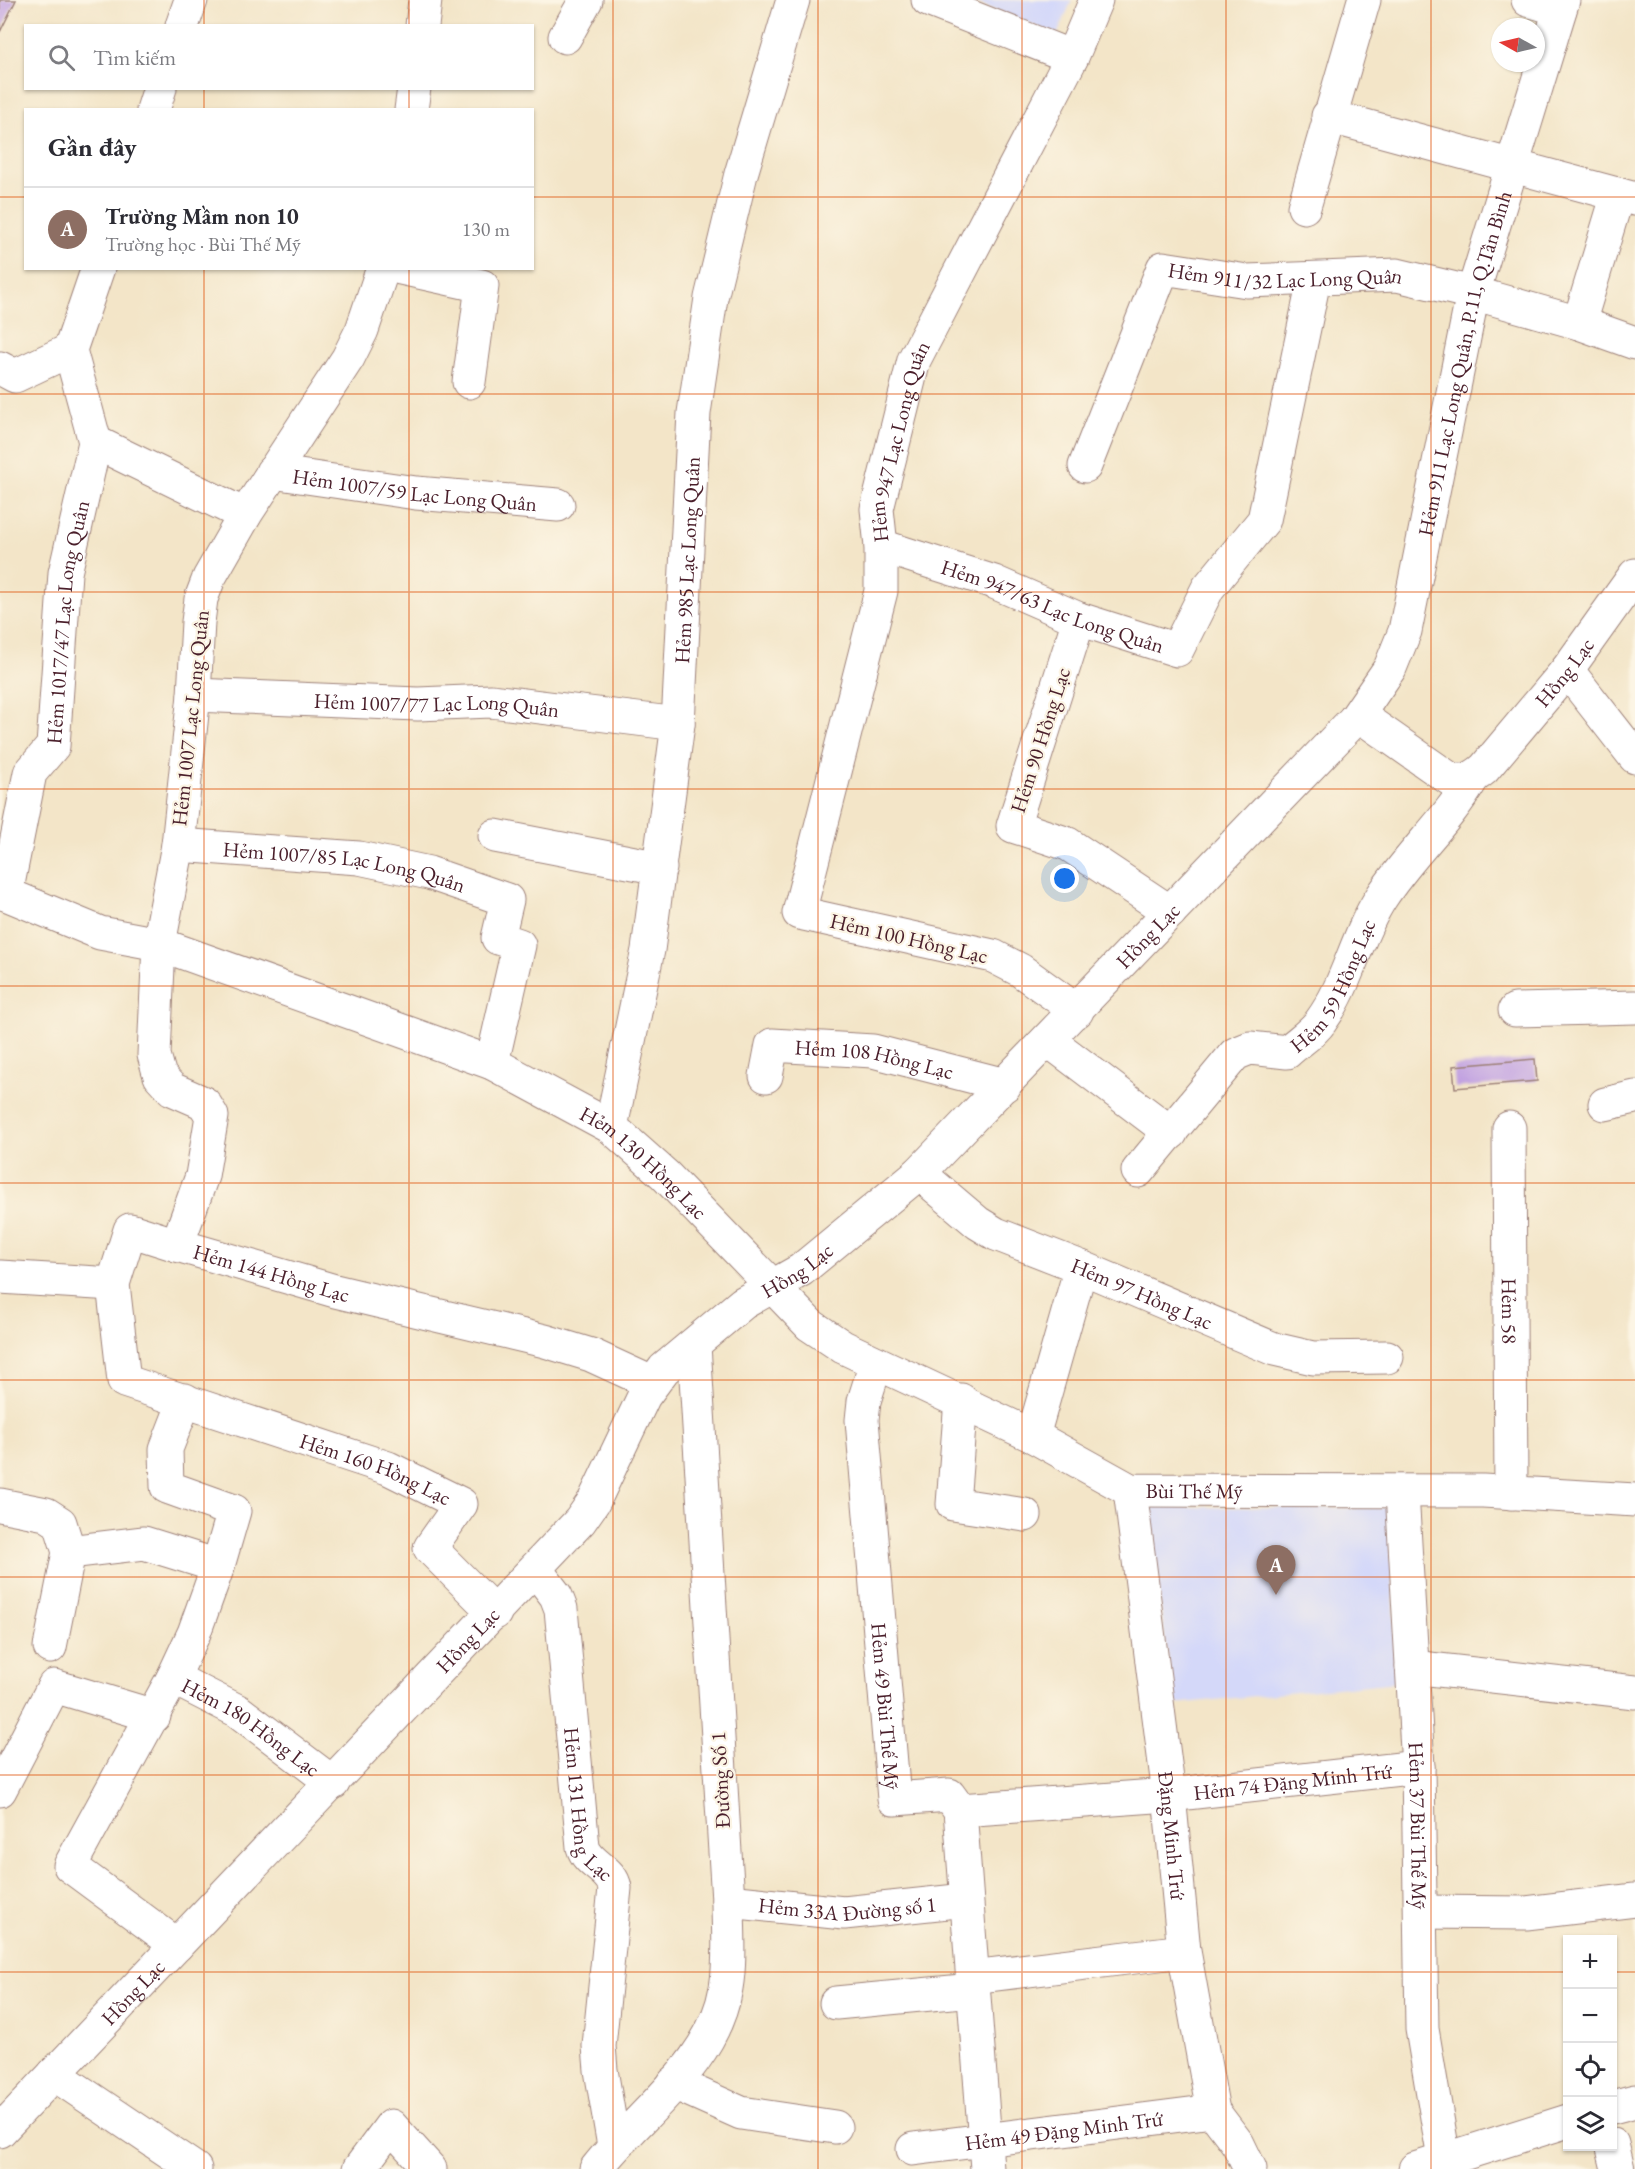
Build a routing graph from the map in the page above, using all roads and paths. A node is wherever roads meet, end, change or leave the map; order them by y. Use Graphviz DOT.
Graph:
graph roads {
  1 [pos="191,0"];
  2 [pos="425,0"];
  3 [pos="585,0"];
  4 [pos="793,0"];
  5 [pos="928,0"];
  6 [pos="1096,0"];
  7 [pos="1364,0"];
  8 [pos="1528,0"];
  9 [pos="1561,5"];
  10 [pos="183,24"];
  11 [pos="422,24"];
  12 [pos="565,37"];
  13 [pos="1072,57"];
  14 [pos="159,90"];
  15 [pos="414,90"];
  16 [pos="154,108"];
  17 [pos="411,108"];
  18 [pos="1328,116"];
  19 [pos="1512,164"];
  20 [pos="1626,196"];
  21 [pos="1304,207"];
  22 [pos="97,270"];
  23 [pos="382,270"];
  24 [pos="409,270"];
  25 [pos="1314,280"];
  26 [pos="1473,292"];
  27 [pos="1579,323"];
  28 [pos="1635,344"];
  29 [pos="70,350"];
  30 [pos="0,368"];
  31 [pos="469,382"];
  32 [pos="95,442"];
  33 [pos="1085,466"];
  34 [pos="272,472"];
  35 [pos="558,504"];
  36 [pos="245,515"];
  37 [pos="881,546"];
  38 [pos="1635,575"];
  39 [pos="1079,619"];
  40 [pos="1568,670"];
  41 [pos="194,696"];
  42 [pos="1355,719"];
  43 [pos="678,724"];
  44 [pos="1635,757"];
  45 [pos="1472,778"];
  46 [pos="495,836"];
  47 [pos="178,845"];
  48 [pos="660,868"];
  49 [pos="3,893"];
  50 [pos="1170,912"];
  51 [pos="799,913"];
  52 [pos="159,944"];
  53 [pos="1635,1007"];
  54 [pos="1515,1010"];
  55 [pos="1077,1011"];
  56 [pos="1048,1040"];
  57 [pos="492,1064"];
  58 [pos="766,1076"];
  59 [pos="1005,1085"];
  60 [pos="610,1127"];
  61 [pos="1509,1128"];
  62 [pos="1171,1133"];
  63 [pos="1138,1171"];
  64 [pos="919,1173"];
  65 [pos="177,1245"];
  66 [pos="1081,1267"];
  67 [pos="0,1277"];
  68 [pos="113,1284"];
  69 [pos="775,1287"];
  70 [pos="694,1345"];
  71 [pos="1387,1357"];
  72 [pos="876,1363"];
  73 [pos="652,1383"];
  74 [pos="185,1400"];
  75 [pos="961,1400"];
  76 [pos="1034,1436"];
  77 [pos="1130,1490"];
  78 [pos="1402,1492"];
  79 [pos="1511,1493"];
  80 [pos="1635,1500"];
  81 [pos="0,1505"];
  82 [pos="1025,1515"];
  83 [pos="69,1552"];
  84 [pos="218,1566"];
  85 [pos="536,1570"];
  86 [pos="495,1613"];
  87 [pos="52,1666"];
  88 [pos="1412,1667"];
  89 [pos="173,1678"];
  90 [pos="1635,1692"];
  91 [pos="154,1716"];
  92 [pos="1418,1767"];
  93 [pos="333,1783"];
  94 [pos="0,1790"];
  95 [pos="1169,1795"];
  96 [pos="960,1810"];
  97 [pos="966,1900"];
  98 [pos="1635,1900"];
  99 [pos="728,1901"];
  100 [pos="1421,1912"];
  101 [pos="177,1945"];
  102 [pos="1184,1951"];
  103 [pos="973,1983"];
  104 [pos="836,2003"];
  105 [pos="54,2074"];
  106 [pos="674,2083"];
  107 [pos="1635,2101"];
  108 [pos="1617,2106"];
  109 [pos="1213,2111"];
  110 [pos="1563,2123"];
  111 [pos="836,2127"];
  112 [pos="0,2131"];
  113 [pos="913,2149"];
  114 [pos="1614,2151"];
  115 [pos="985,2154"];
  116 [pos="605,2158"];
  117 [pos="1430,2164"];
  118 [pos="195,2169"];
  119 [pos="359,2169"];
  120 [pos="430,2169"];
  121 [pos="1251,2169"];
  122 [pos="1618,2169"];
  1 -- 10 [label="street"];
  2 -- 11 [label="street"];
  3 -- 12 [label="street"];
  4 -- 43 [label="street, Hẻm 985 Lạc Long Quân"];
  5 -- 13 [label="street"];
  6 -- 13 [label="street, Hẻm 947 Lạc Long Quân"];
  7 -- 18 [label="street"];
  8 -- 9 [label="street"];
  9 -- 19 [label="street, Hẻm 911 Lạc Long Quân, P.11, Q.Tân Bình"];
  13 -- 37 [label="street, Hẻm 947 Lạc Long Quân"];
  14 -- 16 [label="street"];
  15 -- 17 [label="street"];
  18 -- 19 [label="street"];
  18 -- 21 [label="street"];
  19 -- 20 [label="street"];
  19 -- 26 [label="street, Hẻm 911 Lạc Long Quân, P.11, Q.Tân Bình"];
  20 -- 27 [label="street"];
  22 -- 29 [label="street"];
  23 -- 34 [label="street, Hẻm 1007 Lạc Long Quân"];
  24 -- 31 [label="street"];
  25 -- 26 [label="street, Hẻm 911/32 Lạc Long Quân"];
  25 -- 33 [label="street, Hẻm 911/32 Lạc Long Quân"];
  25 -- 39 [label="street, Hẻm 947/63 Lạc Long Quân"];
  26 -- 27 [label="street, Hẻm 911/32 Lạc Long Quân"];
  26 -- 42 [label="street, Hẻm 911 Lạc Long Quân, P.11, Q.Tân Bình"];
  27 -- 28 [label="street, Hẻm 911/32 Lạc Long Quân"];
  29 -- 30 [label="street"];
  29 -- 32 [label="street"];
  32 -- 36 [label="street"];
  32 -- 49 [label="street, Hẻm 1017/47 Lạc Long Quân"];
  34 -- 35 [label="street, Hẻm 1007/59 Lạc Long Quân"];
  34 -- 36 [label="street, Hẻm 1007 Lạc Long Quân"];
  36 -- 41 [label="street, Hẻm 1007 Lạc Long Quân"];
  37 -- 39 [label="street, Hẻm 947/63 Lạc Long Quân"];
  37 -- 51 [label="street, Hẻm 947 Lạc Long Quân"];
  38 -- 40 [label="street, Hồng Lạc"];
  39 -- 50 [label="street, Hẻm 90 Hồng Lạc"];
  40 -- 44 [label="street"];
  40 -- 45 [label="street, Hồng Lạc"];
  41 -- 43 [label="street, Hẻm 1007/77 Lạc Long Quân"];
  41 -- 47 [label="street, Hẻm 1007 Lạc Long Quân"];
  42 -- 45 [label="street"];
  42 -- 50 [label="street, Hồng Lạc"];
  43 -- 48 [label="street, Hẻm 985 Lạc Long Quân"];
  45 -- 62 [label="street, Hẻm 59 Hồng Lạc"];
  46 -- 48 [label="street"];
  47 -- 52 [label="street, Hẻm 1007 Lạc Long Quân"];
  47 -- 57 [label="street, Hẻm 1007/85 Lạc Long Quân"];
  48 -- 60 [label="street, Hẻm 985 Lạc Long Quân"];
  49 -- 52 [label="street"];
  50 -- 55 [label="street, Hồng Lạc"];
  51 -- 55 [label="street, Hẻm 100 Hồng Lạc"];
  52 -- 57 [label="street, Hẻm 130 Hồng Lạc"];
  52 -- 65 [label="street, Hẻm 144 Hồng Lạc"];
  53 -- 54 [label="street"];
  55 -- 56 [label="street, Hồng Lạc"];
  56 -- 59 [label="street, Hồng Lạc"];
  56 -- 62 [label="street"];
  57 -- 60 [label="street, Hẻm 130 Hồng Lạc"];
  58 -- 59 [label="street, Hẻm 108 Hồng Lạc"];
  59 -- 64 [label="street, Hồng Lạc"];
  60 -- 69 [label="street, Hẻm 130 Hồng Lạc"];
  61 -- 79 [label="street, Hẻm 58"];
  62 -- 63 [label="street, Hẻm 59 Hồng Lạc"];
  64 -- 66 [label="street, Hẻm 97 Hồng Lạc"];
  64 -- 69 [label="street, Hồng Lạc"];
  65 -- 68 [label="street, Hẻm 160 Hồng Lạc"];
  65 -- 73 [label="street, Hẻm 144 Hồng Lạc"];
  66 -- 71 [label="street, Hẻm 97 Hồng Lạc"];
  66 -- 76 [label="street"];
  67 -- 68 [label="street"];
  68 -- 74 [label="street, Hẻm 160 Hồng Lạc"];
  69 -- 70 [label="street, Hồng Lạc"];
  69 -- 72 [label="street, Bùi Thế Mỹ"];
  70 -- 73 [label="street, Hồng Lạc"];
  70 -- 99 [label="street, Đường Số 1"];
  72 -- 75 [label="street, Bùi Thế Mỹ"];
  72 -- 96 [label="street, Hẻm 49 Bùi Thế Mỹ"];
  73 -- 85 [label="street, Hồng Lạc"];
  74 -- 84 [label="street"];
  74 -- 86 [label="street, Hẻm 160 Hồng Lạc"];
  75 -- 76 [label="street, Bùi Thế Mỹ"];
  75 -- 82 [label="street"];
  76 -- 77 [label="street, Bùi Thế Mỹ"];
  77 -- 78 [label="street, Bùi Thế Mỹ"];
  77 -- 95 [label="street, Đặng Minh Trứ"];
  78 -- 79 [label="street, Bùi Thế Mỹ"];
  78 -- 88 [label="street, Hẻm 37 Bùi Thế Mỹ"];
  79 -- 80 [label="street, Bùi Thế Mỹ"];
  81 -- 83 [label="street"];
  83 -- 84 [label="street"];
  83 -- 87 [label="street"];
  84 -- 89 [label="street, Hẻm 180 Hồng Lạc"];
  85 -- 86 [label="street, Hồng Lạc"];
  85 -- 116 [label="street, Hẻm 131 Hồng Lạc"];
  86 -- 93 [label="street, Hồng Lạc"];
  87 -- 91 [label="street"];
  87 -- 94 [label="street"];
  88 -- 90 [label="street"];
  88 -- 92 [label="street, Hẻm 37 Bùi Thế Mỹ"];
  89 -- 91 [label="street"];
  89 -- 93 [label="street, Hẻm 180 Hồng Lạc"];
  91 -- 101 [label="street"];
  92 -- 95 [label="street, Hẻm 74 Đặng Minh Trứ"];
  92 -- 100 [label="street, Hẻm 37 Bùi Thế Mỹ"];
  93 -- 101 [label="street, Hồng Lạc"];
  95 -- 96 [label="street, Hẻm 74 Đặng Minh Trứ"];
  95 -- 102 [label="street, Đặng Minh Trứ"];
  96 -- 97 [label="street"];
  97 -- 99 [label="street, Hẻm 33A Đường số 1"];
  97 -- 103 [label="street"];
  98 -- 100 [label="street"];
  99 -- 106 [label="street, Đường Số 1"];
  100 -- 117 [label="street, Hẻm 37 Bùi Thế Mỹ"];
  101 -- 105 [label="street, Hồng Lạc"];
  102 -- 103 [label="street"];
  102 -- 109 [label="street, Đặng Minh Trứ"];
  103 -- 104 [label="street"];
  103 -- 115 [label="street"];
  105 -- 112 [label="street, Hồng Lạc"];
  105 -- 118 [label="street"];
  106 -- 111 [label="street"];
  106 -- 116 [label="street, Đường Số 1"];
  107 -- 108 [label="street"];
  109 -- 115 [label="street, Hẻm 49 Đặng Minh Trứ"];
  109 -- 121 [label="street, Đặng Minh Trứ"];
  110 -- 117 [label="street"];
  113 -- 115 [label="street, Hẻm 49 Đặng Minh Trứ"];
  114 -- 122 [label="street"];
  119 -- 120 [label="street"];
}
